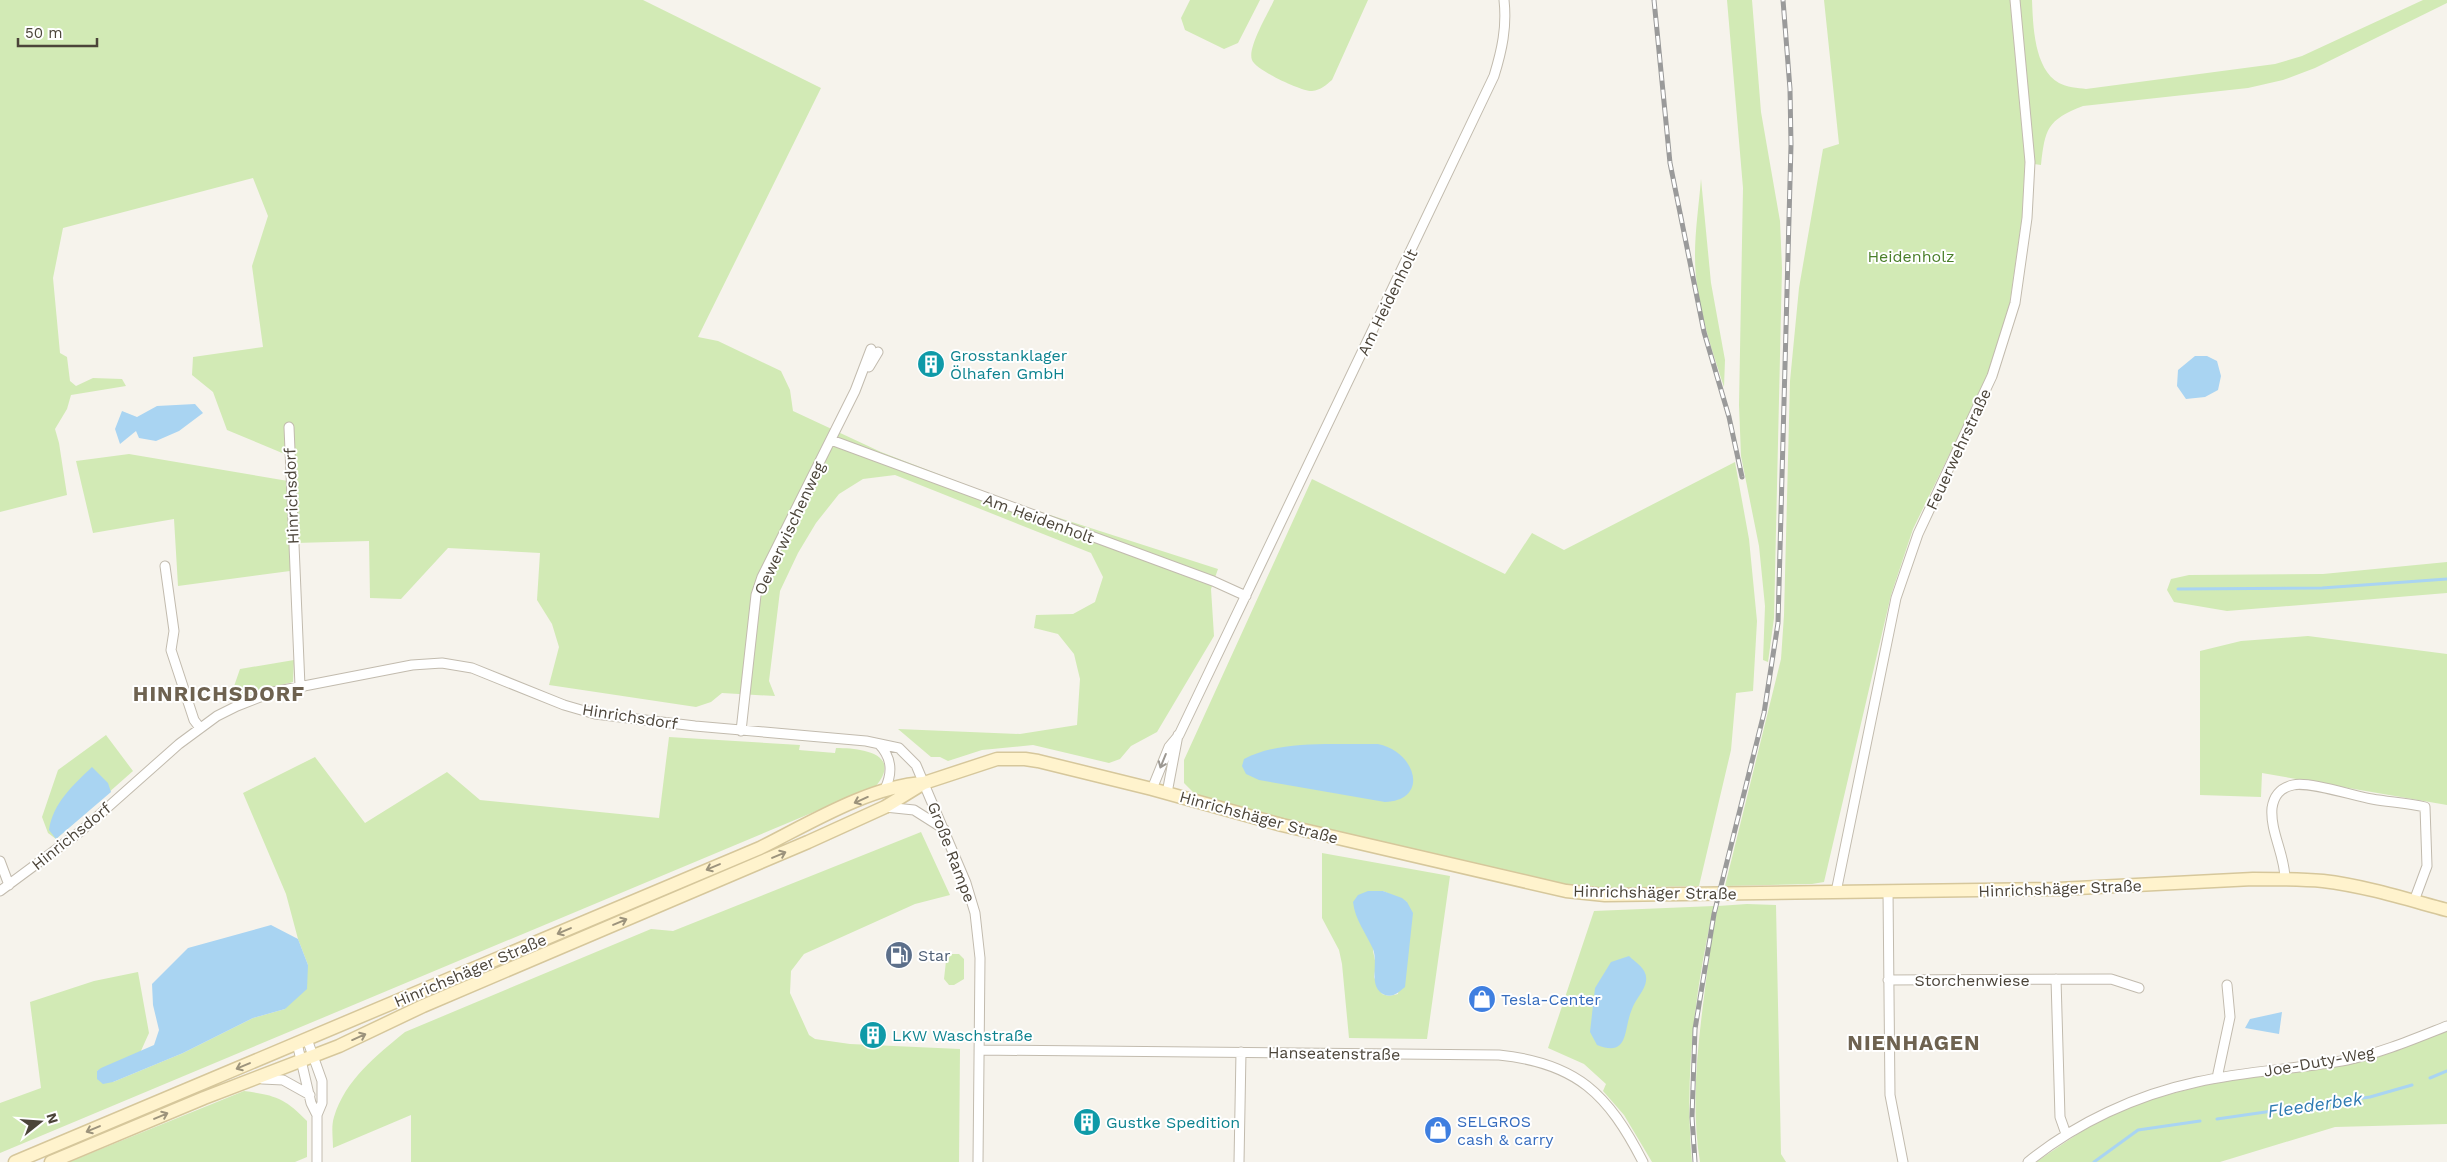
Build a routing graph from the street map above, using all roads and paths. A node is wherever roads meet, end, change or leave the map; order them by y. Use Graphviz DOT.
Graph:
graph roads {
  1 [pos="1504,0"];
  2 [pos="2015,0"];
  3 [pos="874,350"];
  4 [pos="289,427"];
  5 [pos="831,440"];
  6 [pos="165,566"];
  7 [pos="1246,596"];
  8 [pos="300,686"];
  9 [pos="200,728"];
  10 [pos="741,730"];
  11 [pos="1178,735"];
  12 [pos="880,744"];
  13 [pos="924,783"];
  14 [pos="885,789"];
  15 [pos="1152,789"];
  16 [pos="1167,793"];
  17 [pos="885,807"];
  18 [pos="944,829"];
  19 [pos="0,862"];
  20 [pos="2285,879"];
  21 [pos="9,885"];
  22 [pos="0,891"];
  23 [pos="1888,891"];
  24 [pos="1836,892"];
  25 [pos="2414,901"];
  26 [pos="2447,910"];
  27 [pos="2056,979"];
  28 [pos="1888,980"];
  29 [pos="2227,985"];
  30 [pos="2139,988"];
  31 [pos="2447,1026"];
  32 [pos="302,1041"];
  33 [pos="979,1050"];
  34 [pos="1240,1052"];
  35 [pos="315,1057"];
  36 [pos="302,1062"];
  37 [pos="2217,1078"];
  38 [pos="257,1079"];
  39 [pos="310,1095"];
  40 [pos="317,1115"];
  41 [pos="2066,1134"];
  42 [pos="15,1162"];
  43 [pos="51,1162"];
  44 [pos="317,1162"];
  45 [pos="978,1162"];
  46 [pos="1240,1162"];
  47 [pos="1643,1162"];
  48 [pos="1903,1162"];
  49 [pos="2028,1162"];
  1 -- 7 [label="street, Am Heidenholt"];
  2 -- 24 [label="street, Feuerwehrstraße"];
  3 -- 5 [label="street, Oewerwischenweg"];
  4 -- 8 [label="street, Hinrichsdorf"];
  5 -- 7 [label="street, Am Heidenholt"];
  5 -- 10 [label="street, Oewerwischenweg"];
  6 -- 9 [label="street"];
  7 -- 11 [label="street, Am Heidenholt"];
  8 -- 9 [label="street, Hinrichsdorf"];
  8 -- 10 [label="street, Hinrichsdorf"];
  9 -- 21 [label="street, Hinrichsdorf"];
  10 -- 12 [label="street, Hinrichsdorf"];
  11 -- 15 [label="street, Am Heidenholt, one-way"];
  11 -- 16 [label="street, Am Heidenholt"];
  12 -- 13 [label="street, Hinrichsdorf"];
  12 -- 14 [label="street"];
  13 -- 14 [label="main road, Hinrichshäger Straße"];
  13 -- 15 [label="main road, Hinrichshäger Straße"];
  13 -- 17 [label="main road, Hinrichshäger Straße"];
  13 -- 18 [label="street, Große Rampe"];
  14 -- 32 [label="main road, Hinrichshäger Straße, one-way"];
  15 -- 16 [label="main road, Hinrichshäger Straße"];
  16 -- 24 [label="main road, Hinrichshäger Straße"];
  17 -- 18 [label="street"];
  35 -- 17 [label="main road, Hinrichshäger Straße, one-way"];
  18 -- 33 [label="street, Große Rampe"];
  19 -- 21 [label="street"];
  20 -- 23 [label="main road, Hinrichshäger Straße"];
  20 -- 25 [label="main road, Hinrichshäger Straße"];
  20 -- 25 [label="street"];
  21 -- 22 [label="street, Hinrichsdorf"];
  23 -- 24 [label="main road, Hinrichshäger Straße"];
  23 -- 28 [label="street"];
  25 -- 26 [label="main road, Hinrichshäger Straße"];
  27 -- 28 [label="street, Storchenwiese"];
  27 -- 30 [label="street, Storchenwiese"];
  27 -- 41 [label="street"];
  28 -- 48 [label="street"];
  29 -- 37 [label="street"];
  31 -- 37 [label="street, Joe-Duty-Weg"];
  32 -- 35 [label="street"];
  32 -- 36 [label="street"];
  32 -- 42 [label="main road, Hinrichshäger Straße, one-way"];
  33 -- 34 [label="street, Hanseatenstraße"];
  33 -- 45 [label="street, Große Rampe"];
  34 -- 46 [label="street"];
  34 -- 47 [label="street, Hanseatenstraße"];
  35 -- 36 [label="main road, Hinrichshäger Straße"];
  35 -- 40 [label="street"];
  36 -- 38 [label="main road, Hinrichshäger Straße"];
  36 -- 39 [label="street"];
  37 -- 41 [label="street, Joe-Duty-Weg"];
  38 -- 39 [label="street"];
  43 -- 38 [label="main road, Hinrichshäger Straße, one-way"];
  39 -- 40 [label="street"];
  40 -- 44 [label="street"];
  41 -- 49 [label="street, Joe-Duty-Weg"];
}
